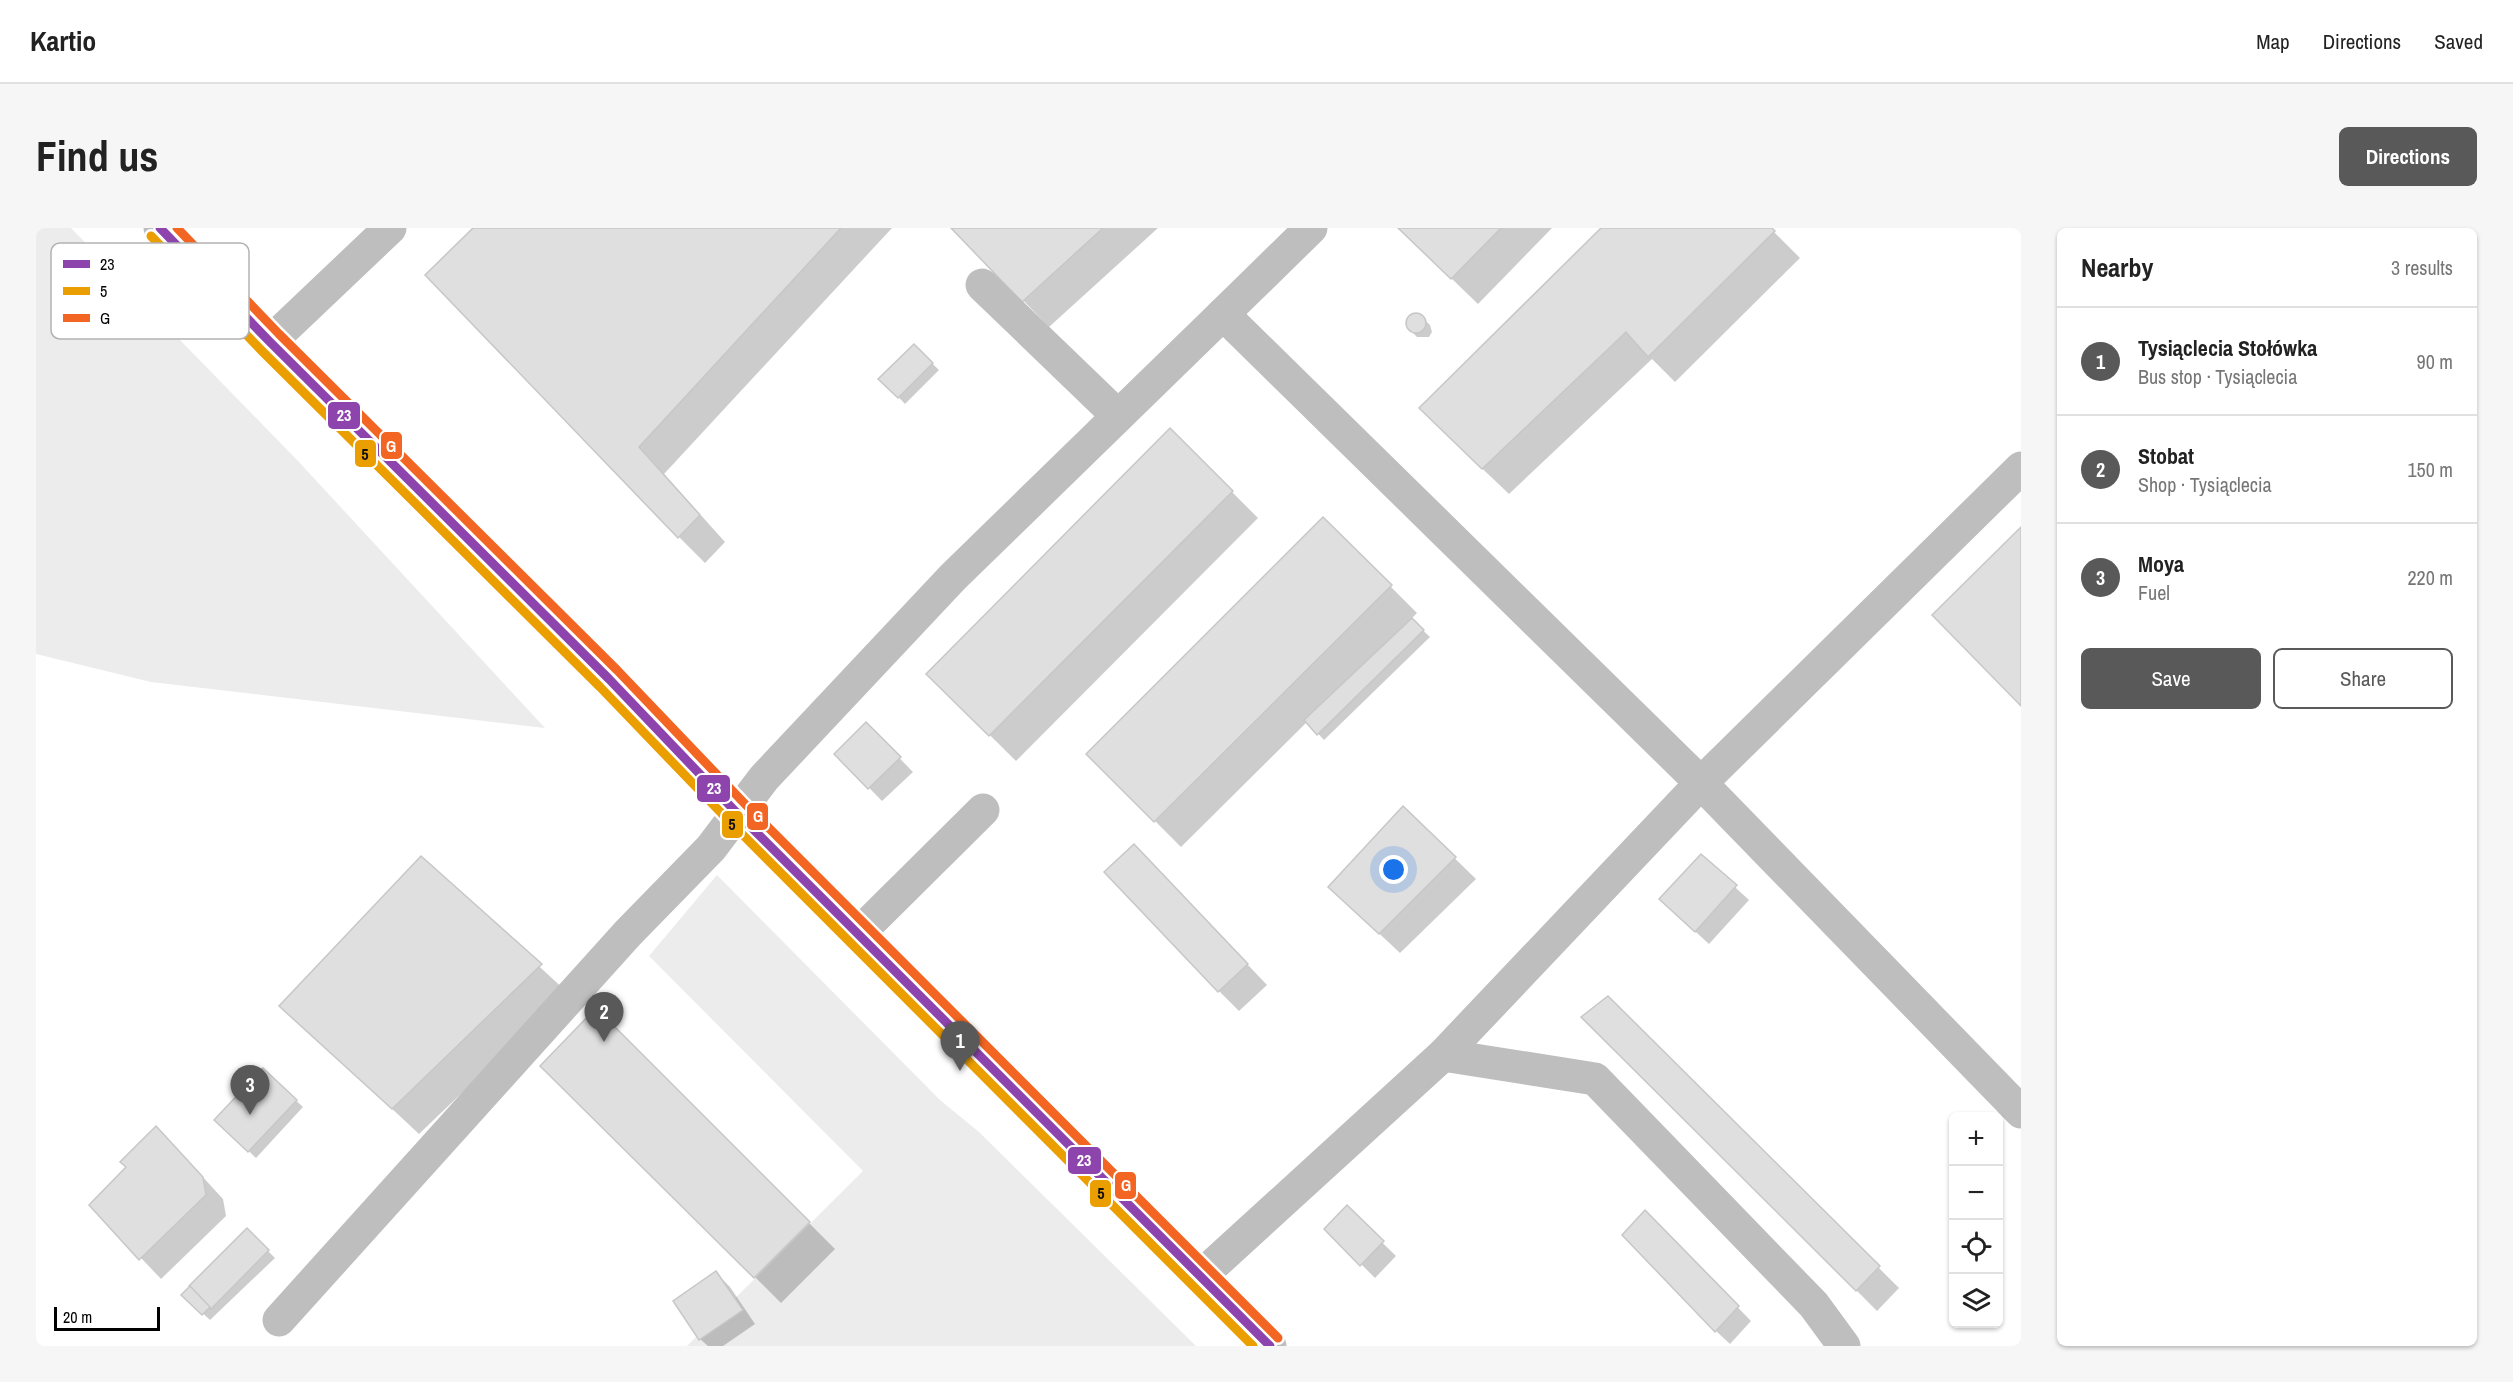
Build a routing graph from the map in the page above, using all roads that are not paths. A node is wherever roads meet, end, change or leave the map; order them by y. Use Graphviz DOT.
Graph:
graph roads {
  1 [pos="160,228"];
  2 [pos="390,228"];
  3 [pos="1311,228"];
  4 [pos="174,243"];
  5 [pos="982,285"];
  6 [pos="1223,314"];
  7 [pos="249,320"];
  8 [pos="270,342"];
  9 [pos="1118,416"];
  10 [pos="2021,468"];
  11 [pos="1701,783"];
  12 [pos="983,810"];
  13 [pos="736,812"];
  14 [pos="858,934"];
  15 [pos="1443,1055"];
  16 [pos="2021,1112"];
  17 [pos="1201,1276"];
  18 [pos="279,1320"];
  19 [pos="1270,1346"];
  20 [pos="1844,1346"];
  1 -- 4 [label="street"];
  2 -- 8 [label="street"];
  3 -- 6 [label="street"];
  5 -- 9 [label="street"];
  6 -- 9 [label="street"];
  6 -- 11 [label="street"];
  7 -- 8 [label="street"];
  8 -- 13 [label="street"];
  9 -- 13 [label="street"];
  10 -- 11 [label="street"];
  11 -- 15 [label="street"];
  11 -- 16 [label="street"];
  12 -- 14 [label="street"];
  13 -- 14 [label="street"];
  13 -- 18 [label="street"];
  14 -- 17 [label="street"];
  15 -- 17 [label="street"];
  15 -- 20 [label="street"];
  17 -- 19 [label="street"];
}
